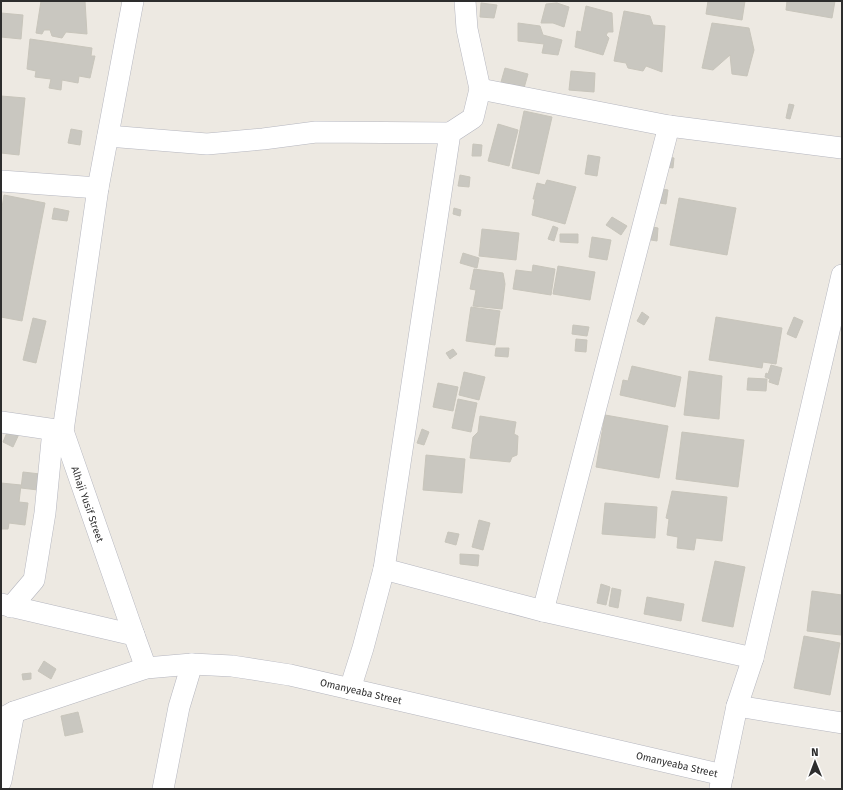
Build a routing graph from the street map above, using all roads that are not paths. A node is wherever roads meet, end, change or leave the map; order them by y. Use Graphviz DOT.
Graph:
graph roads {
  1 [pos="133,1"];
  2 [pos="464,1"];
  3 [pos="480,89"];
  4 [pos="669,126"];
  5 [pos="450,133"];
  6 [pos="108,136"];
  7 [pos="842,148"];
  8 [pos="1,181"];
  9 [pos="98,188"];
  10 [pos="842,276"];
  11 [pos="834,343"];
  12 [pos="1,422"];
  13 [pos="58,431"];
  14 [pos="384,569"];
  15 [pos="6,605"];
  16 [pos="544,611"];
  17 [pos="134,635"];
  18 [pos="753,658"];
  19 [pos="192,664"];
  20 [pos="146,668"];
  21 [pos="350,688"];
  22 [pos="737,706"];
  23 [pos="8,716"];
  24 [pos="842,723"];
  25 [pos="1,780"];
  26 [pos="722,782"];
  27 [pos="163,789"];
  1 -- 6 [label="street"];
  2 -- 3 [label="street"];
  3 -- 4 [label="street"];
  3 -- 5 [label="street"];
  4 -- 7 [label="street"];
  4 -- 16 [label="street"];
  5 -- 6 [label="street"];
  5 -- 14 [label="street"];
  6 -- 9 [label="street"];
  8 -- 9 [label="street"];
  9 -- 13 [label="street"];
  10 -- 11 [label="street"];
  11 -- 18 [label="street"];
  12 -- 13 [label="street"];
  13 -- 15 [label="street"];
  13 -- 17 [label="street, Alhaji Yusif Street"];
  14 -- 16 [label="street"];
  14 -- 21 [label="street"];
  15 -- 17 [label="street"];
  16 -- 18 [label="street"];
  17 -- 20 [label="street, Alhaji Yusif Street"];
  18 -- 22 [label="street"];
  19 -- 20 [label="street, Omanyeaba Street"];
  19 -- 21 [label="street, Omanyeaba Street"];
  19 -- 27 [label="street"];
  20 -- 23 [label="street, Omanyeaba Street"];
  21 -- 26 [label="street, Omanyeaba Street"];
  22 -- 24 [label="street"];
  22 -- 26 [label="street"];
  23 -- 25 [label="street"];
}
